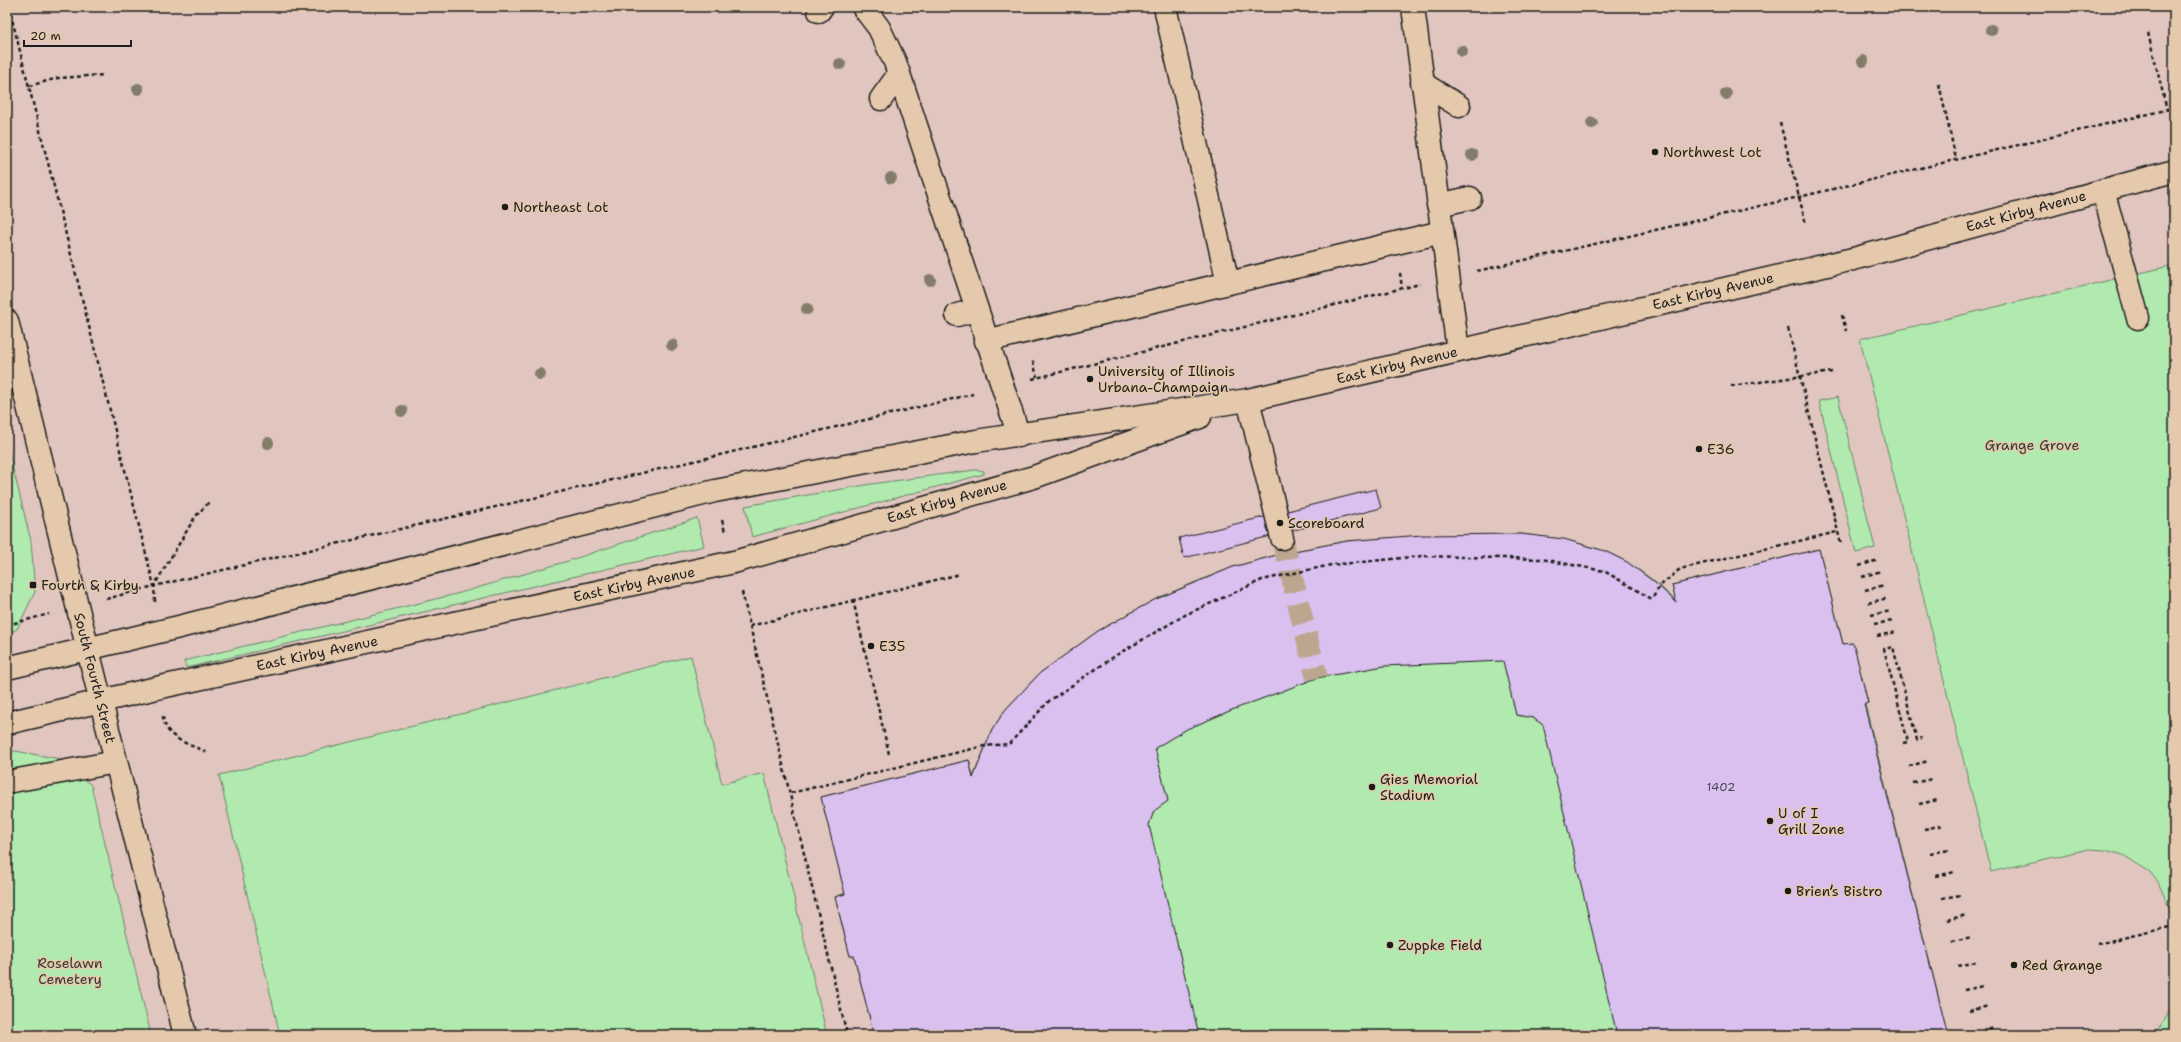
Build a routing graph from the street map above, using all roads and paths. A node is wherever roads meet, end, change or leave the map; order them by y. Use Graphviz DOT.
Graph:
graph roads {
  1 [pos="9,7"];
  2 [pos="863,7"];
  3 [pos="1165,7"];
  4 [pos="1413,7"];
  5 [pos="2148,33"];
  6 [pos="899,74"];
  7 [pos="104,75"];
  8 [pos="1422,83"];
  9 [pos="1939,84"];
  10 [pos="29,86"];
  11 [pos="882,99"];
  12 [pos="1459,106"];
  13 [pos="2174,108"];
  14 [pos="2167,110"];
  15 [pos="1780,123"];
  16 [pos="1956,158"];
  17 [pos="2174,171"];
  18 [pos="2103,190"];
  19 [pos="1799,197"];
  20 [pos="1470,198"];
  21 [pos="1438,205"];
  22 [pos="1806,224"];
  23 [pos="1442,232"];
  24 [pos="1448,278"];
  25 [pos="1228,283"];
  26 [pos="1842,315"];
  27 [pos="2138,318"];
  28 [pos="7,320"];
  29 [pos="1788,328"];
  30 [pos="1846,331"];
  31 [pos="986,341"];
  32 [pos="1458,351"];
  33 [pos="1832,372"];
  34 [pos="1801,377"];
  35 [pos="1731,386"];
  36 [pos="1001,387"];
  37 [pos="1248,400"];
  38 [pos="1019,436"];
  39 [pos="210,501"];
  40 [pos="722,519"];
  41 [pos="1837,532"];
  42 [pos="726,534"];
  43 [pos="1282,538"];
  44 [pos="1841,544"];
  45 [pos="1878,560"];
  46 [pos="1859,566"];
  47 [pos="1881,571"];
  48 [pos="960,574"];
  49 [pos="1862,576"];
  50 [pos="1884,585"];
  51 [pos="154,586"];
  52 [pos="1865,590"];
  53 [pos="742,591"];
  54 [pos="1888,598"];
  55 [pos="853,600"];
  56 [pos="1868,603"];
  57 [pos="1891,611"];
  58 [pos="1871,615"];
  59 [pos="1893,620"];
  60 [pos="1874,624"];
  61 [pos="750,626"];
  62 [pos="1896,632"];
  63 [pos="1877,636"];
  64 [pos="87,649"];
  65 [pos="7,668"];
  66 [pos="101,701"];
  67 [pos="7,722"];
  68 [pos="164,725"];
  69 [pos="1922,738"];
  70 [pos="1903,743"];
  71 [pos="209,753"];
  72 [pos="889,754"];
  73 [pos="1928,761"];
  74 [pos="116,762"];
  75 [pos="1909,766"];
  76 [pos="1932,779"];
  77 [pos="7,782"];
  78 [pos="1913,783"];
  79 [pos="791,793"];
  80 [pos="1938,800"];
  81 [pos="1918,804"];
  82 [pos="1944,825"];
  83 [pos="1924,829"];
  84 [pos="1950,850"];
  85 [pos="1930,854"];
  86 [pos="1955,872"];
  87 [pos="1936,876"];
  88 [pos="1961,895"];
  89 [pos="1942,898"];
  90 [pos="1966,915"];
  91 [pos="1947,920"];
  92 [pos="2174,926"];
  93 [pos="1972,938"];
  94 [pos="1952,942"];
  95 [pos="2097,944"];
  96 [pos="1977,962"];
  97 [pos="1958,966"];
  98 [pos="1983,986"];
  99 [pos="1964,990"];
  100 [pos="1988,1006"];
  101 [pos="1970,1011"];
  102 [pos="1994,1028"];
  103 [pos="1975,1033"];
  104 [pos="186,1035"];
  105 [pos="847,1035"];
  1 -- 10 [label="path"];
  2 -- 6 [label="main road"];
  3 -- 25 [label="main road"];
  4 -- 8 [label="main road"];
  5 -- 14 [label="path"];
  6 -- 11 [label="main road"];
  6 -- 31 [label="main road"];
  7 -- 10 [label="path"];
  8 -- 12 [label="main road"];
  8 -- 21 [label="main road"];
  9 -- 16 [label="path"];
  10 -- 51 [label="path"];
  13 -- 14 [label="path"];
  14 -- 16 [label="path"];
  15 -- 19 [label="path"];
  16 -- 19 [label="path"];
  17 -- 18 [label="main road, East Kirby Avenue"];
  18 -- 27 [label="main road"];
  18 -- 32 [label="main road, East Kirby Avenue"];
  19 -- 22 [label="path"];
  19 -- 24 [label="path"];
  20 -- 21 [label="main road"];
  21 -- 23 [label="main road"];
  23 -- 24 [label="main road"];
  23 -- 25 [label="main road"];
  24 -- 32 [label="main road"];
  24 -- 36 [label="path"];
  25 -- 31 [label="main road"];
  26 -- 30 [label="path"];
  28 -- 64 [label="main road, South Fourth Street"];
  29 -- 34 [label="path"];
  31 -- 36 [label="main road"];
  32 -- 37 [label="main road, East Kirby Avenue"];
  33 -- 34 [label="path"];
  34 -- 35 [label="path"];
  34 -- 41 [label="path"];
  36 -- 38 [label="main road"];
  36 -- 51 [label="path"];
  37 -- 38 [label="main road, East Kirby Avenue"];
  37 -- 43 [label="main road"];
  37 -- 66 [label="main road, East Kirby Avenue"];
  38 -- 64 [label="main road, East Kirby Avenue"];
  39 -- 51 [label="path"];
  40 -- 42 [label="path"];
  41 -- 44 [label="path"];
  41 -- 79 [label="path"];
  45 -- 46 [label="path"];
  47 -- 49 [label="path"];
  48 -- 55 [label="path"];
  50 -- 52 [label="path"];
  53 -- 61 [label="path"];
  54 -- 56 [label="path"];
  55 -- 61 [label="path"];
  55 -- 72 [label="path"];
  57 -- 58 [label="path"];
  59 -- 60 [label="path"];
  61 -- 79 [label="path"];
  62 -- 63 [label="path"];
  64 -- 65 [label="main road, East Kirby Avenue"];
  64 -- 66 [label="main road, South Fourth Street"];
  66 -- 67 [label="main road, East Kirby Avenue"];
  66 -- 74 [label="main road, South Fourth Street"];
  68 -- 71 [label="path"];
  69 -- 70 [label="path"];
  73 -- 75 [label="path"];
  74 -- 77 [label="main road"];
  74 -- 104 [label="main road, South Fourth Street"];
  76 -- 78 [label="path"];
  79 -- 105 [label="path"];
  80 -- 81 [label="path"];
  82 -- 83 [label="path"];
  84 -- 85 [label="path"];
  86 -- 87 [label="path"];
  88 -- 89 [label="path"];
  90 -- 91 [label="path"];
  92 -- 95 [label="path"];
  93 -- 94 [label="path"];
  96 -- 97 [label="path"];
  98 -- 99 [label="path"];
  100 -- 101 [label="path"];
  102 -- 103 [label="path"];
}
